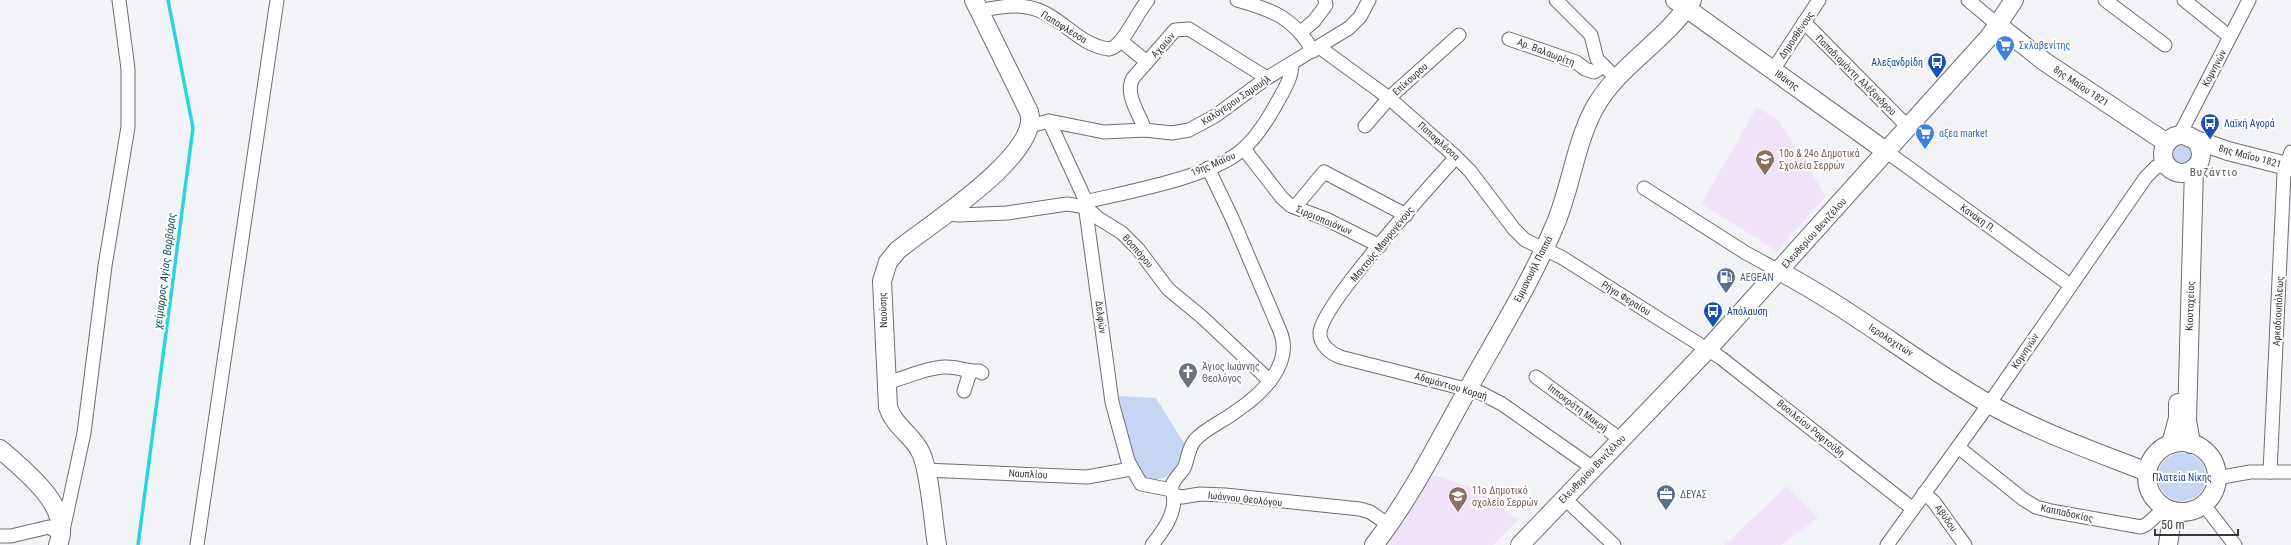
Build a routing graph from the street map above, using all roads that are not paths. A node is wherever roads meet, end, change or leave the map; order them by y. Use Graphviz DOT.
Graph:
graph roads {
  1 [pos="119,0"];
  2 [pos="277,0"];
  3 [pos="1148,0"];
  4 [pos="1238,0"];
  5 [pos="1325,0"];
  6 [pos="1369,0"];
  7 [pos="1556,0"];
  8 [pos="1819,0"];
  9 [pos="1968,0"];
  10 [pos="2014,0"];
  11 [pos="2105,0"];
  12 [pos="2184,0"];
  13 [pos="2249,0"];
  14 [pos="1685,3"];
  15 [pos="977,6"];
  16 [pos="1804,22"];
  17 [pos="1998,24"];
  18 [pos="1301,32"];
  19 [pos="1459,35"];
  20 [pos="2230,37"];
  21 [pos="1509,39"];
  22 [pos="1122,41"];
  23 [pos="2165,45"];
  24 [pos="1316,49"];
  25 [pos="1147,62"];
  26 [pos="1292,63"];
  27 [pos="1773,70"];
  28 [pos="1610,72"];
  29 [pos="1267,78"];
  30 [pos="1389,98"];
  31 [pos="1049,121"];
  32 [pos="1030,126"];
  33 [pos="1365,126"];
  34 [pos="1908,128"];
  35 [pos="1145,130"];
  36 [pos="2178,138"];
  37 [pos="1244,149"];
  38 [pos="1887,152"];
  39 [pos="2228,152"];
  40 [pos="1456,157"];
  41 [pos="2289,161"];
  42 [pos="2185,167"];
  43 [pos="1208,168"];
  44 [pos="1644,188"];
  45 [pos="1085,205"];
  46 [pos="1295,207"];
  47 [pos="946,214"];
  48 [pos="1406,215"];
  49 [pos="1380,246"];
  50 [pos="1544,250"];
  51 [pos="1780,271"];
  52 [pos="2070,285"];
  53 [pos="1321,339"];
  54 [pos="1708,349"];
  55 [pos="1536,376"];
  56 [pos="1270,381"];
  57 [pos="886,383"];
  58 [pos="1467,390"];
  59 [pos="964,391"];
  60 [pos="1989,404"];
  61 [pos="1620,439"];
  62 [pos="2171,444"];
  63 [pos="2192,444"];
  64 [pos="1958,447"];
  65 [pos="0,449"];
  66 [pos="1593,468"];
  67 [pos="1131,469"];
  68 [pos="925,470"];
  69 [pos="2147,472"];
  70 [pos="2270,472"];
  71 [pos="2291,472"];
  72 [pos="2217,478"];
  73 [pos="1172,492"];
  74 [pos="1924,493"];
  75 [pos="1564,498"];
  76 [pos="2204,504"];
  77 [pos="1913,509"];
  78 [pos="2169,509"];
  79 [pos="1389,525"];
  80 [pos="0,536"];
  81 [pos="60,540"];
  82 [pos="197,545"];
  83 [pos="937,545"];
  84 [pos="1152,545"];
  85 [pos="1374,545"];
  86 [pos="1520,545"];
  87 [pos="1614,545"];
  88 [pos="1887,545"];
  89 [pos="1965,545"];
  90 [pos="2168,545"];
  91 [pos="2235,545"];
  1 -- 81 [label="street"];
  2 -- 82 [label="street"];
  3 -- 22 [label="street"];
  4 -- 18 [label="street, Παπαφλέσσα"];
  5 -- 18 [label="street"];
  6 -- 24 [label="street, Καλόγερου Σαμουήλ"];
  7 -- 28 [label="street"];
  8 -- 16 [label="street, Δημοσθένους"];
  9 -- 17 [label="street"];
  10 -- 17 [label="street, Ελευθερίου Βενιζέλου"];
  11 -- 23 [label="street"];
  12 -- 20 [label="street"];
  13 -- 20 [label="street, Κομνηνών"];
  14 -- 27 [label="street, Ιθάκης"];
  14 -- 28 [label="street, Εμμανουήλ Παππά"];
  15 -- 22 [label="street, Παπαφλέσσα"];
  15 -- 32 [label="street"];
  16 -- 27 [label="street, Δημοσθένους"];
  16 -- 34 [label="street, Παπαδιαμάντη Αλέξανδρου"];
  17 -- 34 [label="street, Ελευθερίου Βενιζέλου"];
  17 -- 36 [label="street, 8ης Μαϊου 1821"];
  18 -- 24 [label="street, Παπαφλέσσα"];
  19 -- 30 [label="street, Επίκουρου"];
  20 -- 36 [label="street, Κομνηνών"];
  21 -- 28 [label="street, Αρ. Βαλαωρίτη"];
  22 -- 25 [label="street"];
  24 -- 26 [label="street, Καλόγερου Σαμουήλ"];
  24 -- 30 [label="street, Παπαφλέσσα"];
  25 -- 29 [label="street, Αχαιών"];
  25 -- 35 [label="street, Αχαιών"];
  26 -- 29 [label="street, Καλόγερου Σαμουήλ"];
  26 -- 37 [label="street, 19ης Μαΐου"];
  27 -- 38 [label="street, Ιθάκης"];
  28 -- 50 [label="street, Εμμανουήλ Παππά"];
  29 -- 35 [label="street, Καλόγερου Σαμουήλ"];
  30 -- 33 [label="street, Επίκουρου"];
  30 -- 40 [label="street, Παπαφλέσσα"];
  31 -- 32 [label="street, Καλόγερου Σαμουήλ"];
  31 -- 35 [label="street, Καλόγερου Σαμουήλ"];
  31 -- 45 [label="street, Δελφών"];
  32 -- 47 [label="street, Ναούσης"];
  34 -- 38 [label="street, Ελευθερίου Βενιζέλου"];
  36 -- 39 [label="street, 8ης Μαΐου 1821"];
  36 -- 42 [label="street"];
  36 -- 42 [label="street"];
  37 -- 43 [label="street, 19ης Μαΐου"];
  37 -- 46 [label="street, Σιρριοπαιόνων"];
  38 -- 51 [label="street, Ελευθερίου Βενιζέλου"];
  38 -- 52 [label="street, Κανάκη Π."];
  39 -- 41 [label="street, 8ης Μαΐου 1821"];
  39 -- 42 [label="street"];
  40 -- 48 [label="street, Μαντούς Μαυρογένους"];
  40 -- 50 [label="street, Παπαφλέσσα"];
  41 -- 70 [label="street, Αρκαδιουπόλεως"];
  42 -- 52 [label="street, Κομνηνών"];
  42 -- 62 [label="street, Κιουταχείας"];
  42 -- 63 [label="street, Κιουταχείας"];
  43 -- 45 [label="street, 19ης Μαΐου"];
  43 -- 56 [label="street"];
  44 -- 51 [label="street, Ιερολοχιτών"];
  45 -- 47 [label="street"];
  45 -- 56 [label="street, Βοσπόρου"];
  45 -- 67 [label="street, Δελφών"];
  46 -- 48 [label="street"];
  46 -- 49 [label="street, Σιρριοπαιόνων"];
  47 -- 57 [label="street, Ναούσης"];
  48 -- 49 [label="street, Μαντούς Μαυρογένους"];
  49 -- 53 [label="street, Μαντούς Μαυρογένους"];
  50 -- 54 [label="street, Ρήγα Φεραίου"];
  50 -- 58 [label="street, Εμμανουήλ Παππά"];
  51 -- 54 [label="street, Ελευθερίου Βενιζέλου"];
  51 -- 60 [label="street, Ιερολοχιτών"];
  52 -- 60 [label="street, Κομνηνών"];
  53 -- 58 [label="street, Αδαμάντιου Κοραή"];
  54 -- 61 [label="street, Ελευθερίου Βενιζέλου"];
  54 -- 77 [label="street, Βασιλείου Ραφτούδη"];
  55 -- 61 [label="street, Ιπποκράτη Μακρή"];
  56 -- 73 [label="street"];
  57 -- 59 [label="street"];
  57 -- 68 [label="street, Ναούσης"];
  58 -- 66 [label="street, Αδαμάντιου Κοραή"];
  58 -- 79 [label="street, Εμμανουήλ Παππά"];
  60 -- 64 [label="street, Κομνηνών"];
  60 -- 69 [label="street, Ιερολοχιτών"];
  61 -- 66 [label="street, Ελευθερίου Βενιζέλου"];
  62 -- 63 [label="street"];
  62 -- 69 [label="street"];
  63 -- 72 [label="street"];
  64 -- 74 [label="street, Κομνηνών"];
  64 -- 78 [label="street, Καππαδοκίας"];
  65 -- 81 [label="street"];
  66 -- 75 [label="street, Ελευθερίου Βενιζέλου"];
  67 -- 68 [label="street, Ναυπλίου"];
  67 -- 73 [label="street, Δελφών"];
  68 -- 83 [label="street, Ναούσης"];
  69 -- 78 [label="street"];
  70 -- 71 [label="street"];
  70 -- 72 [label="street"];
  72 -- 76 [label="street"];
  73 -- 79 [label="street, Ιωάννου Θεολόγου"];
  73 -- 84 [label="street"];
  74 -- 77 [label="street, Κομνηνών"];
  74 -- 89 [label="street, Αβύδου"];
  75 -- 86 [label="street, Ελευθερίου Βενιζέλου"];
  75 -- 87 [label="street"];
  76 -- 78 [label="street"];
  76 -- 91 [label="street"];
  77 -- 88 [label="street, Κομνηνών"];
  78 -- 90 [label="street"];
  79 -- 85 [label="street, Εμμανουήλ Παππά"];
  80 -- 81 [label="street"];
}
